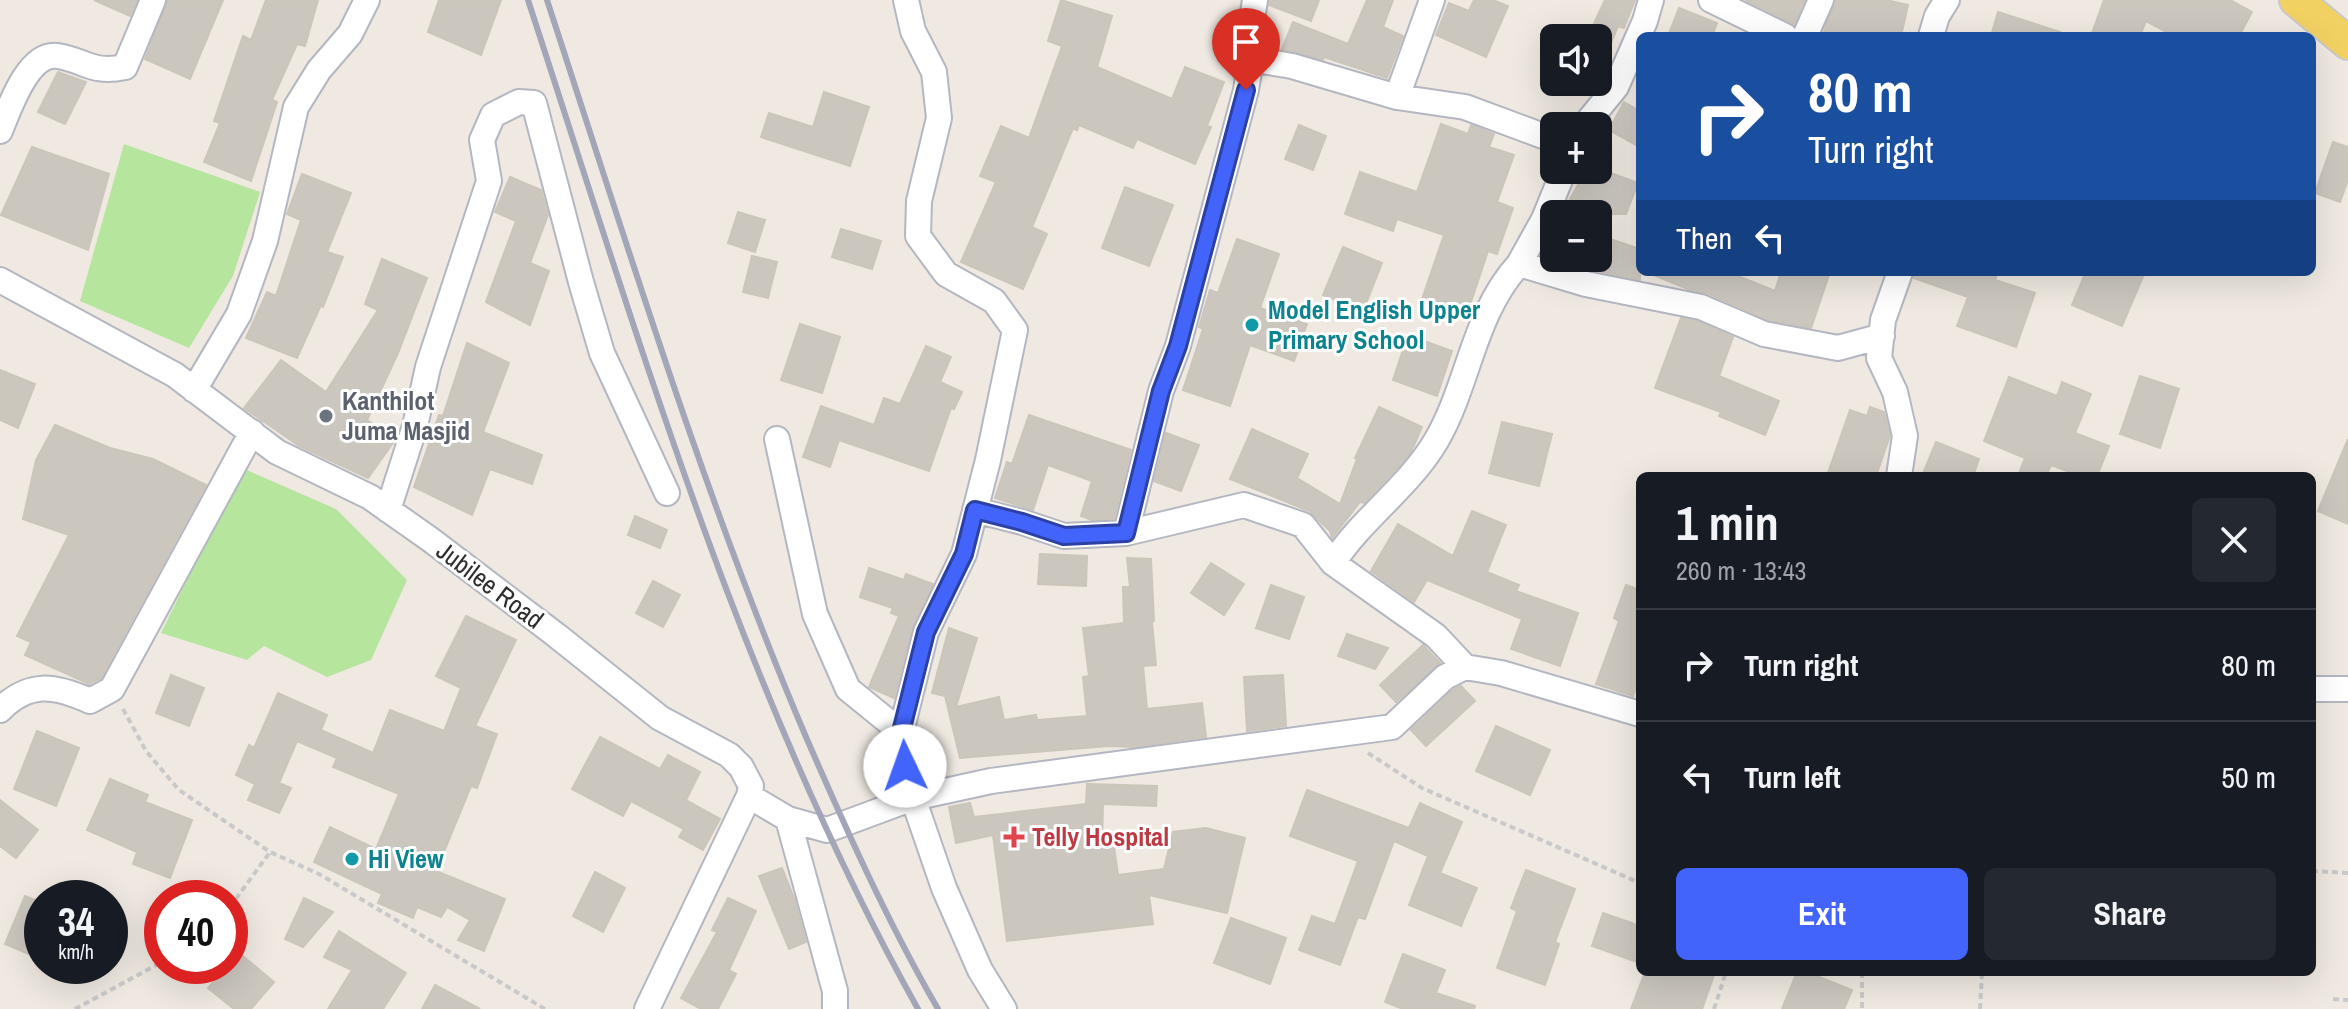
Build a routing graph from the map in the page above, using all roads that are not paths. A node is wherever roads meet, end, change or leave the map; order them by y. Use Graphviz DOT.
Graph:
graph roads {
  1 [pos="153,0"];
  2 [pos="906,0"];
  3 [pos="1255,0"];
  4 [pos="1432,0"];
  5 [pos="1651,0"];
  6 [pos="1711,0"];
  7 [pos="1821,0"];
  8 [pos="1947,0"];
  9 [pos="2296,0"];
  10 [pos="361,2"];
  11 [pos="1640,32"];
  12 [pos="1777,32"];
  13 [pos="1807,32"];
  14 [pos="1932,32"];
  15 [pos="1636,41"];
  16 [pos="2348,43"];
  17 [pos="1251,59"];
  18 [pos="1397,97"];
  19 [pos="1595,112"];
  20 [pos="0,131"];
  21 [pos="1540,135"];
  22 [pos="1558,184"];
  23 [pos="1519,264"];
  24 [pos="1899,276"];
  25 [pos="0,280"];
  26 [pos="1882,336"];
  27 [pos="194,390"];
  28 [pos="252,432"];
  29 [pos="777,439"];
  30 [pos="1900,472"];
  31 [pos="667,493"];
  32 [pos="388,510"];
  33 [pos="975,510"];
  34 [pos="1126,533"];
  35 [pos="1333,563"];
  36 [pos="1465,667"];
  37 [pos="2316,689"];
  38 [pos="2348,689"];
  39 [pos="0,710"];
  40 [pos="1636,713"];
  41 [pos="901,732"];
  42 [pos="749,796"];
  43 [pos="913,798"];
  44 [pos="788,819"];
  45 [pos="647,1009"];
  46 [pos="835,1009"];
  47 [pos="1004,1009"];
  1 -- 20 [label="street"];
  2 -- 33 [label="street"];
  3 -- 17 [label="street"];
  4 -- 18 [label="street"];
  5 -- 11 [label="street"];
  6 -- 12 [label="street"];
  7 -- 13 [label="street"];
  8 -- 14 [label="street"];
  9 -- 16 [label="main road"];
  10 -- 27 [label="street"];
  15 -- 19 [label="street"];
  17 -- 18 [label="street"];
  17 -- 34 [label="street"];
  18 -- 21 [label="street"];
  22 -- 23 [label="street"];
  23 -- 26 [label="street"];
  23 -- 35 [label="street"];
  24 -- 26 [label="street"];
  25 -- 27 [label="street, Jubilee Road"];
  26 -- 30 [label="street"];
  27 -- 28 [label="street, Jubilee Road"];
  28 -- 32 [label="street, Jubilee Road"];
  28 -- 39 [label="street"];
  29 -- 41 [label="street"];
  31 -- 32 [label="street"];
  32 -- 42 [label="street, Jubilee Road"];
  33 -- 34 [label="street"];
  33 -- 41 [label="street"];
  34 -- 35 [label="street"];
  35 -- 36 [label="street"];
  36 -- 40 [label="street"];
  36 -- 43 [label="street"];
  37 -- 38 [label="street"];
  41 -- 43 [label="street"];
  42 -- 44 [label="street"];
  42 -- 45 [label="street"];
  43 -- 44 [label="street"];
  43 -- 47 [label="street"];
  44 -- 46 [label="street"];
}
